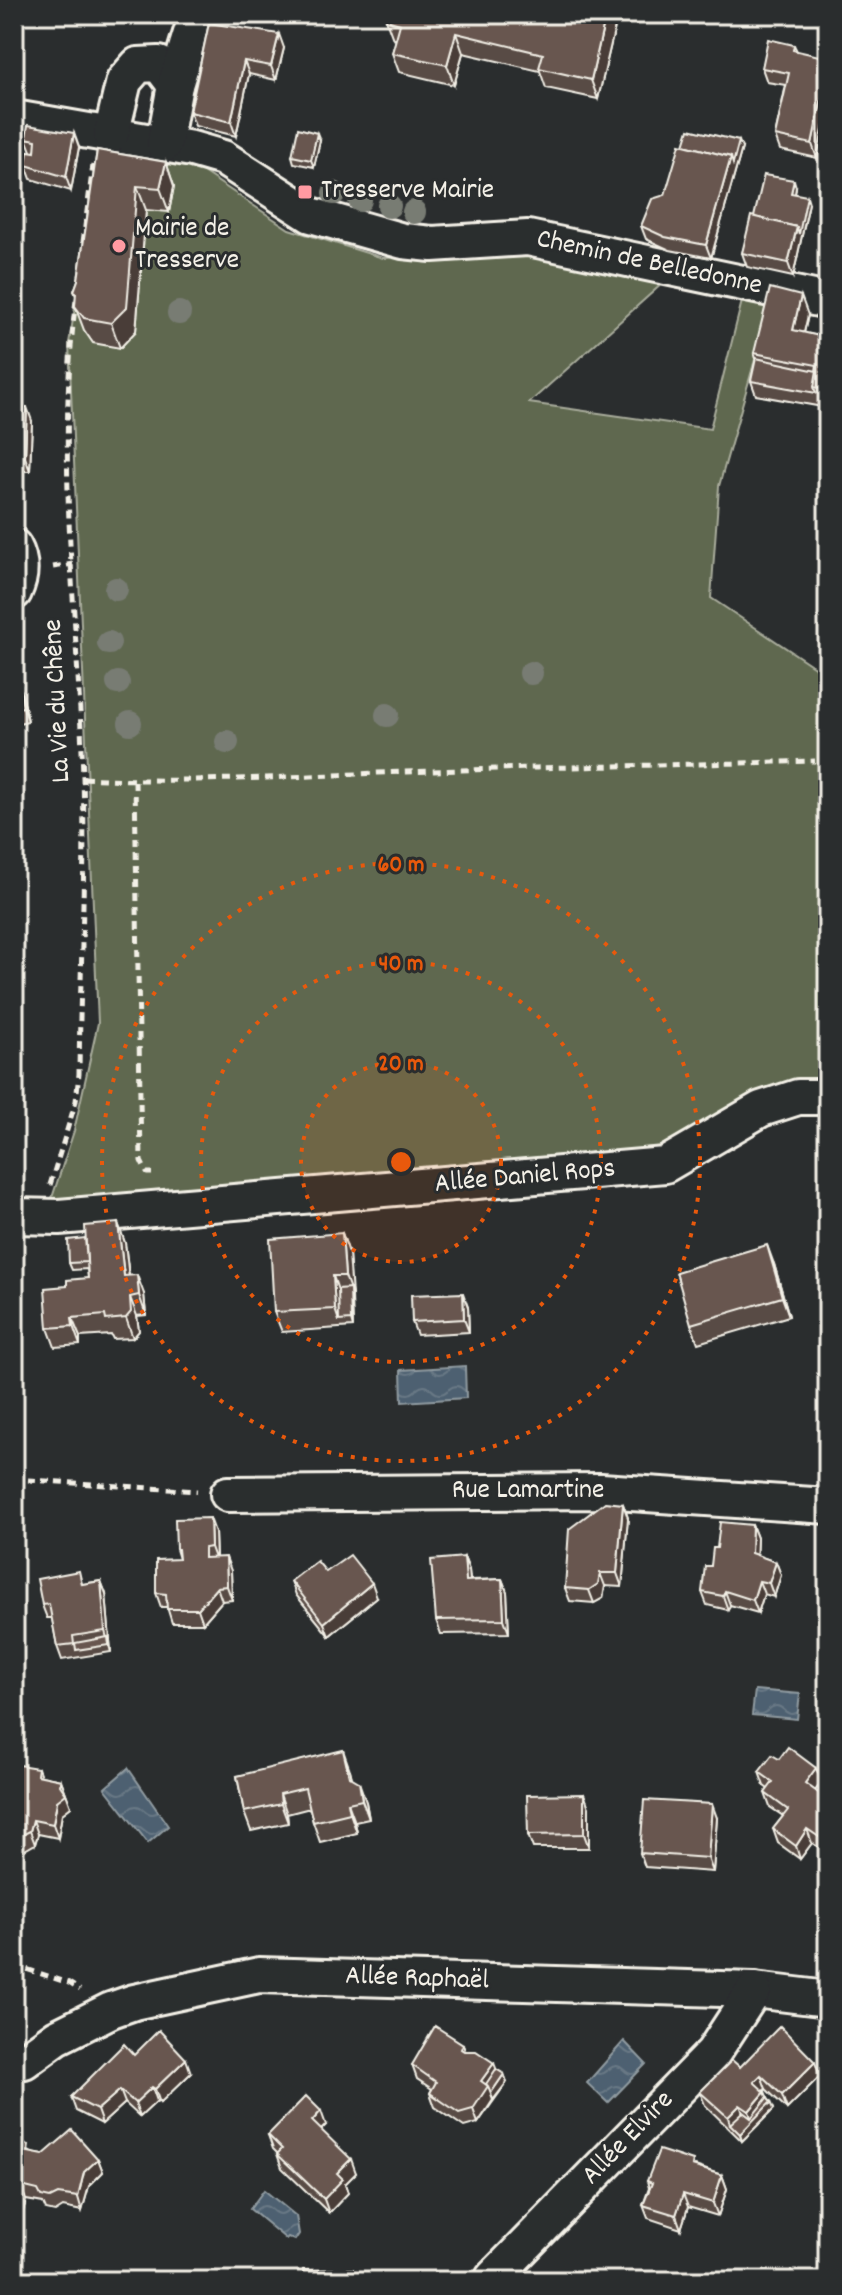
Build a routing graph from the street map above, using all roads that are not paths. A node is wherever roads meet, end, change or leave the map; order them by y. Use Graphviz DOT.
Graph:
graph roads {
  1 [pos="197,14"];
  2 [pos="175,85"];
  3 [pos="14,118"];
  4 [pos="105,133"];
  5 [pos="164,145"];
  6 [pos="828,301"];
  7 [pos="14,547"];
  8 [pos="14,592"];
  9 [pos="828,1097"];
  10 [pos="27,1216"];
  11 [pos="228,1494"];
  12 [pos="828,1506"];
  13 [pos="754,1990"];
  14 [pos="828,1999"];
  15 [pos="24,2061"];
  16 [pos="493,2278"];
  1 -- 2 [label="street"];
  2 -- 4 [label="street"];
  2 -- 5 [label="street"];
  3 -- 4 [label="street, Chemin de Belledonne"];
  4 -- 5 [label="street, Chemin de Belledonne"];
  5 -- 6 [label="street, Chemin de Belledonne"];
  7 -- 8 [label="street"];
  9 -- 10 [label="street, Allée Daniel Rops"];
  11 -- 12 [label="street, Rue Lamartine"];
  13 -- 14 [label="street, Allée Raphaël"];
  13 -- 15 [label="street, Allée Raphaël"];
  13 -- 16 [label="street, Allée Elvire"];
}
